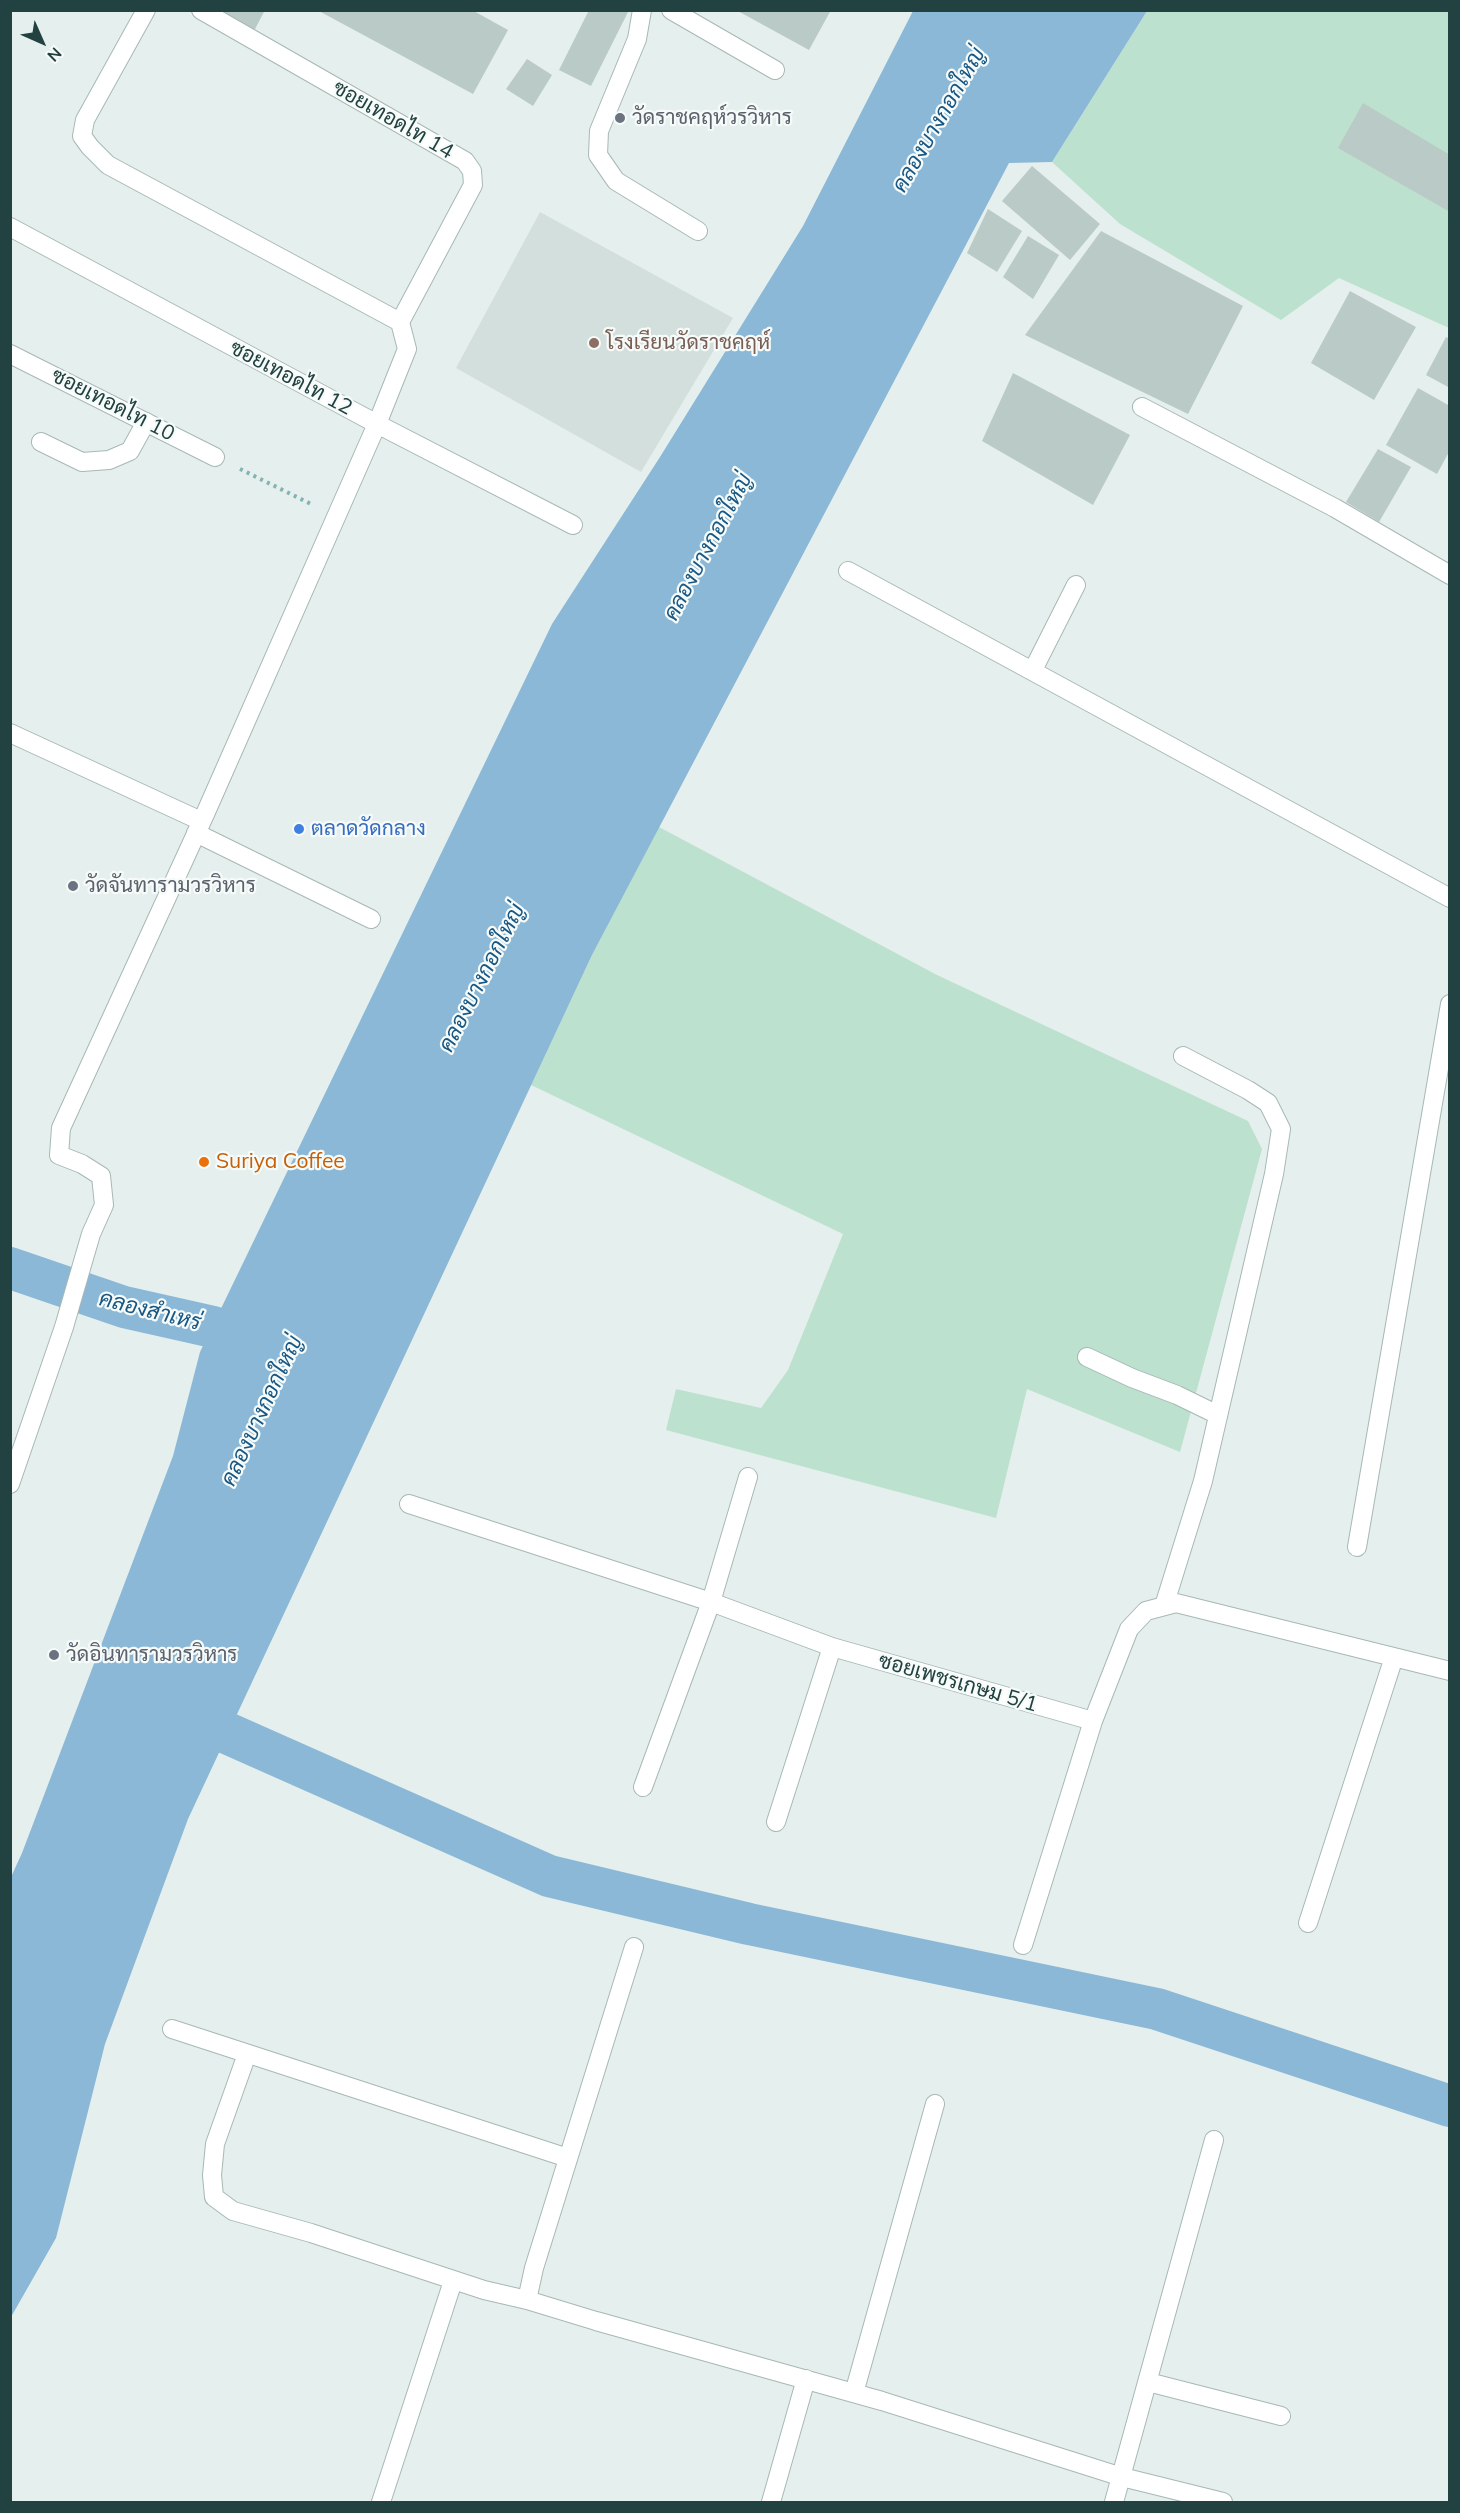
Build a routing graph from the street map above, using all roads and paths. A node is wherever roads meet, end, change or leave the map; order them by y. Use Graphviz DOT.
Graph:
graph roads {
  1 [pos="146,10"];
  2 [pos="201,10"];
  3 [pos="642,10"];
  4 [pos="671,10"];
  5 [pos="775,70"];
  6 [pos="10,227"];
  7 [pos="699,231"];
  8 [pos="400,322"];
  9 [pos="10,354"];
  10 [pos="1142,407"];
  11 [pos="146,422"];
  12 [pos="377,424"];
  13 [pos="41,442"];
  14 [pos="215,457"];
  15 [pos="336,517"];
  16 [pos="573,525"];
  17 [pos="848,571"];
  18 [pos="1449,575"];
  19 [pos="1076,585"];
  20 [pos="1033,670"];
  21 [pos="10,733"];
  22 [pos="199,827"];
  23 [pos="1449,898"];
  24 [pos="371,919"];
  25 [pos="1449,1004"];
  26 [pos="1183,1056"];
  27 [pos="1087,1358"];
  28 [pos="1218,1415"];
  29 [pos="748,1477"];
  30 [pos="10,1484"];
  31 [pos="409,1504"];
  32 [pos="1358,1547"];
  33 [pos="711,1602"];
  34 [pos="1164,1606"];
  35 [pos="832,1647"];
  36 [pos="1394,1657"];
  37 [pos="1449,1671"];
  38 [pos="1094,1721"];
  39 [pos="643,1787"];
  40 [pos="776,1822"];
  41 [pos="1308,1923"];
  42 [pos="1023,1945"];
  43 [pos="634,1947"];
  44 [pos="172,2029"];
  45 [pos="247,2054"];
  46 [pos="935,2104"];
  47 [pos="1214,2140"];
  48 [pos="568,2158"];
  49 [pos="453,2281"];
  50 [pos="527,2300"];
  51 [pos="806,2379"];
  52 [pos="1148,2382"];
  53 [pos="854,2393"];
  54 [pos="1281,2416"];
  55 [pos="1122,2477"];
  56 [pos="381,2502"];
  57 [pos="771,2502"];
  58 [pos="1114,2502"];
  59 [pos="1223,2502"];
  1 -- 8 [label="street"];
  2 -- 8 [label="street, ซอยเทอดไท 14"];
  3 -- 7 [label="street"];
  4 -- 5 [label="street"];
  6 -- 12 [label="street, ซอยเทอดไท 12"];
  8 -- 12 [label="street"];
  9 -- 11 [label="street, ซอยเทอดไท 10"];
  10 -- 18 [label="street"];
  11 -- 13 [label="street"];
  11 -- 14 [label="street, ซอยเทอดไท 10"];
  12 -- 15 [label="street"];
  12 -- 16 [label="street, ซอยเทอดไท 12"];
  14 -- 15 [label="path"];
  15 -- 22 [label="street"];
  17 -- 20 [label="street"];
  19 -- 20 [label="street"];
  20 -- 23 [label="street"];
  21 -- 22 [label="street"];
  22 -- 24 [label="street"];
  22 -- 30 [label="street"];
  25 -- 32 [label="street"];
  26 -- 28 [label="street"];
  27 -- 28 [label="street"];
  28 -- 34 [label="street"];
  29 -- 33 [label="street"];
  31 -- 33 [label="street, ซอยเพชรเกษม 5/1"];
  33 -- 35 [label="street, ซอยเพชรเกษม 5/1"];
  33 -- 39 [label="street"];
  34 -- 36 [label="street"];
  34 -- 38 [label="street"];
  35 -- 38 [label="street, ซอยเพชรเกษม 5/1"];
  35 -- 40 [label="street"];
  36 -- 37 [label="street"];
  36 -- 41 [label="street"];
  38 -- 42 [label="street"];
  43 -- 48 [label="street"];
  44 -- 45 [label="street"];
  45 -- 48 [label="street"];
  45 -- 49 [label="street"];
  46 -- 53 [label="street"];
  47 -- 52 [label="street"];
  48 -- 50 [label="street"];
  49 -- 50 [label="street"];
  49 -- 56 [label="street"];
  50 -- 51 [label="street"];
  51 -- 53 [label="street"];
  51 -- 57 [label="street"];
  52 -- 54 [label="street"];
  52 -- 55 [label="street"];
  53 -- 55 [label="street"];
  55 -- 58 [label="street"];
  55 -- 59 [label="street"];
}
